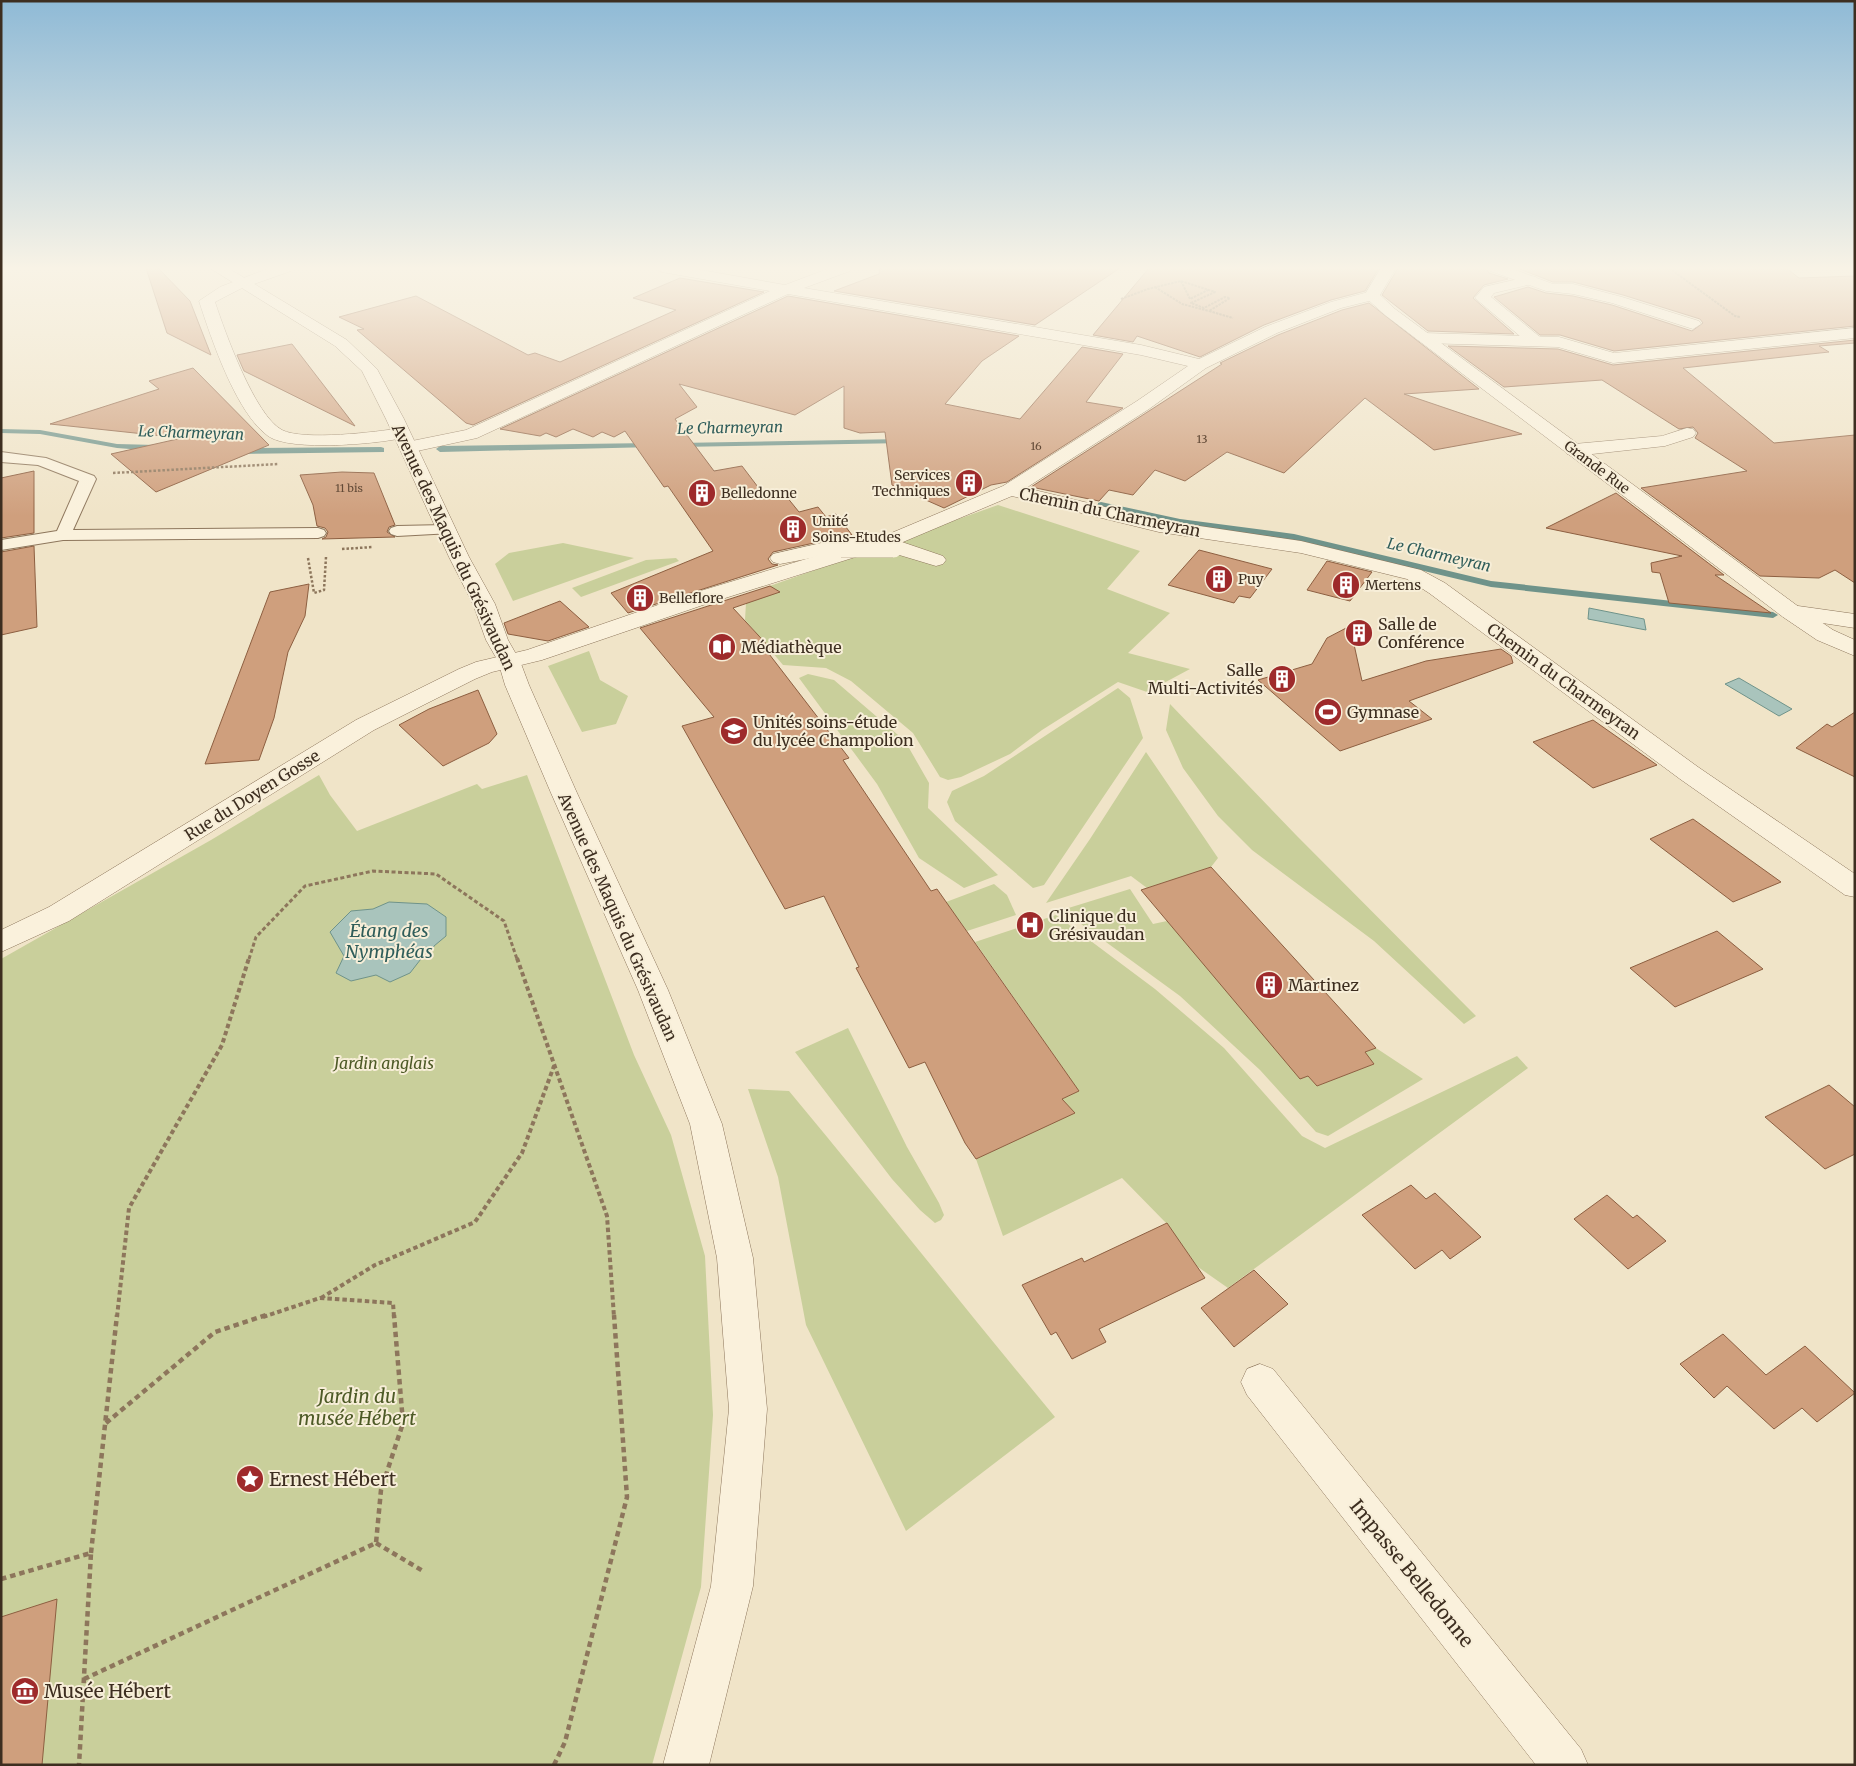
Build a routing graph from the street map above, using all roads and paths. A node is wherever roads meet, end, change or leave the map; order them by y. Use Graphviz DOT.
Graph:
graph roads {
  1 [pos="226,350"];
  2 [pos="348,350"];
  3 [pos="656,350"];
  4 [pos="1143,350"];
  5 [pos="1228,350"];
  6 [pos="1440,350"];
  7 [pos="1587,350"];
  8 [pos="1686,350"];
  9 [pos="1200,364"];
  10 [pos="1687,433"];
  11 [pos="404,440"];
  12 [pos="1574,450"];
  13 [pos="1,456"];
  14 [pos="284,462"];
  15 [pos="88,480"];
  16 [pos="1010,490"];
  17 [pos="446,530"];
  18 [pos="397,531"];
  19 [pos="311,533"];
  20 [pos="63,535"];
  21 [pos="1,545"];
  22 [pos="99,546"];
  23 [pos="374,546"];
  24 [pos="326,550"];
  25 [pos="336,550"];
  26 [pos="1,558"];
  27 [pos="780,558"];
  28 [pos="936,560"];
  29 [pos="1791,612"];
  30 [pos="1855,621"];
  31 [pos="1855,649"];
  32 [pos="509,661"];
  33 [pos="1855,888"];
  34 [pos="1,942"];
  35 [pos="554,1065"];
  36 [pos="320,1298"];
  37 [pos="1260,1382"];
  38 [pos="105,1423"];
  39 [pos="376,1543"];
  40 [pos="91,1553"];
  41 [pos="422,1571"];
  42 [pos="1,1579"];
  43 [pos="84,1679"];
  44 [pos="79,1765"];
  45 [pos="554,1765"];
  46 [pos="686,1765"];
  47 [pos="1565,1765"];
  1 -- 11 [label="street"];
  2 -- 11 [label="street, Avenue des Maquis du Grésivaudan"];
  3 -- 11 [label="street"];
  4 -- 9 [label="street"];
  5 -- 9 [label="street, Rue du Doyen Gosse"];
  6 -- 12 [label="street, Grande Rue"];
  7 -- 8 [label="street"];
  9 -- 16 [label="street, Rue du Doyen Gosse"];
  10 -- 12 [label="street"];
  11 -- 17 [label="street, Avenue des Maquis du Grésivaudan"];
  12 -- 29 [label="street, Grande Rue"];
  13 -- 15 [label="lane"];
  14 -- 15 [label="path"];
  15 -- 20 [label="lane"];
  16 -- 32 [label="street, Rue du Doyen Gosse"];
  16 -- 33 [label="street, Chemin du Charmeyran"];
  17 -- 18 [label="lane"];
  17 -- 32 [label="street, Avenue des Maquis du Grésivaudan"];
  19 -- 20 [label="lane"];
  19 -- 24 [label="path"];
  20 -- 21 [label="lane"];
  22 -- 26 [label="lane"];
  23 -- 25 [label="path"];
  27 -- 28 [label="street, bridge"];
  29 -- 30 [label="street"];
  29 -- 31 [label="street, Grande Rue"];
  32 -- 34 [label="street, Rue du Doyen Gosse"];
  32 -- 46 [label="street, Avenue des Maquis du Grésivaudan"];
  35 -- 36 [label="path"];
  35 -- 38 [label="path"];
  35 -- 45 [label="path"];
  36 -- 38 [label="path"];
  36 -- 39 [label="path"];
  37 -- 47 [label="street, Impasse Belledonne"];
  38 -- 40 [label="path"];
  39 -- 41 [label="path"];
  39 -- 43 [label="path"];
  40 -- 42 [label="path"];
  40 -- 43 [label="path"];
  43 -- 44 [label="path"];
}
